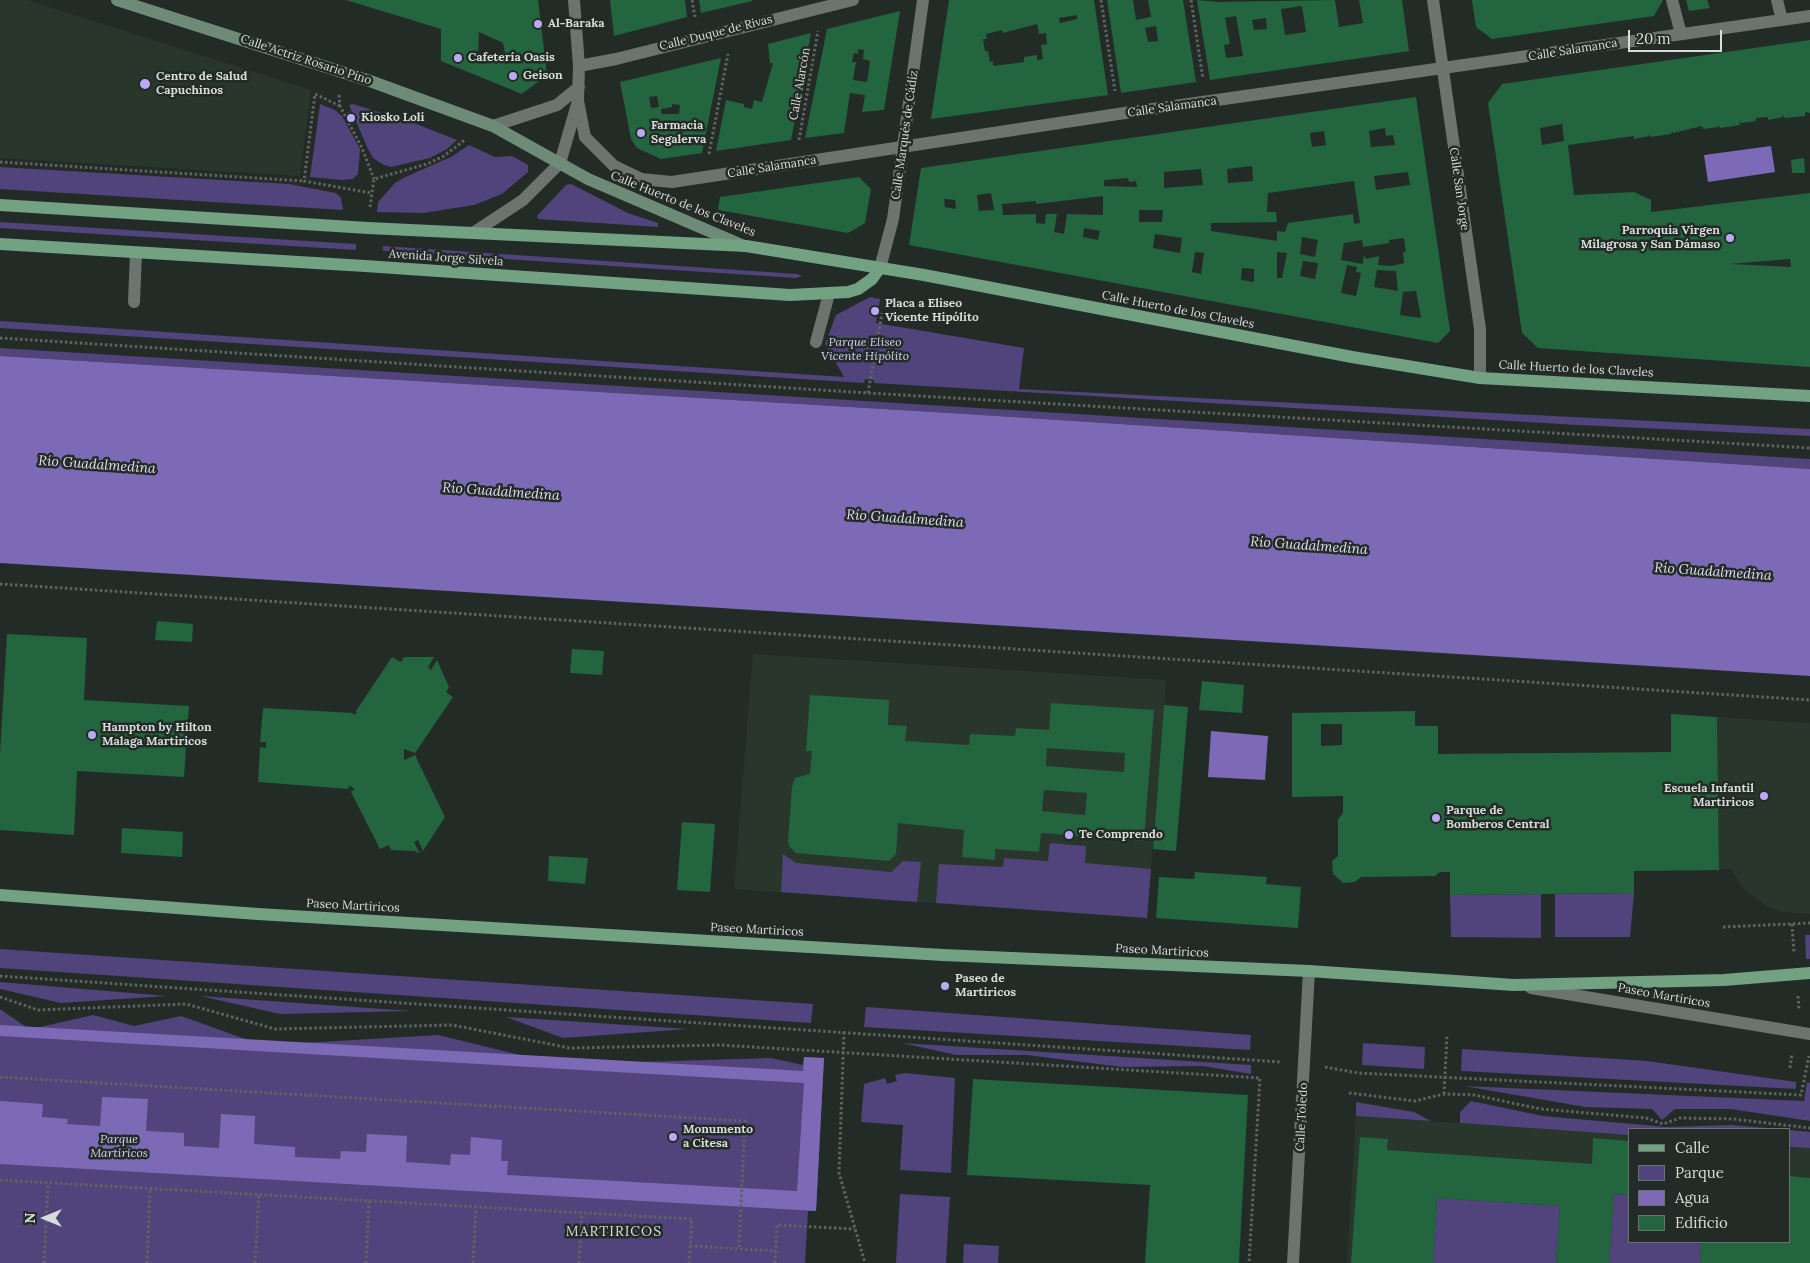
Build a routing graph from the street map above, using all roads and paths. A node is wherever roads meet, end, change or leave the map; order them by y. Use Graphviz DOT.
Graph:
graph roads {
  1 [pos="117,0"];
  2 [pos="574,0"];
  3 [pos="853,0"];
  4 [pos="923,0"];
  5 [pos="1101,0"];
  6 [pos="1190,0"];
  7 [pos="1432,0"];
  8 [pos="1672,0"];
  9 [pos="1777,0"];
  10 [pos="133,2"];
  11 [pos="822,7"];
  12 [pos="1810,16"];
  13 [pos="1782,20"];
  14 [pos="732,29"];
  15 [pos="1681,34"];
  16 [pos="579,66"];
  17 [pos="1442,70"];
  18 [pos="579,87"];
  19 [pos="338,93"];
  20 [pos="578,101"];
  21 [pos="1207,102"];
  22 [pos="340,106"];
  23 [pos="1118,114"];
  24 [pos="492,126"];
  25 [pos="466,139"];
  26 [pos="903,146"];
  27 [pos="0,162"];
  28 [pos="708,162"];
  29 [pos="560,163"];
  30 [pos="795,163"];
  31 [pos="374,180"];
  32 [pos="304,181"];
  33 [pos="371,193"];
  34 [pos="0,205"];
  35 [pos="370,212"];
  36 [pos="473,233"];
  37 [pos="0,244"];
  38 [pos="746,246"];
  39 [pos="136,253"];
  40 [pos="880,268"];
  41 [pos="829,294"];
  42 [pos="134,302"];
  43 [pos="882,313"];
  44 [pos="0,338"];
  45 [pos="816,339"];
  46 [pos="877,339"];
  47 [pos="1480,378"];
  48 [pos="868,393"];
  49 [pos="1810,396"];
  50 [pos="1810,448"];
  51 [pos="0,584"];
  52 [pos="1810,700"];
  53 [pos="0,895"];
  54 [pos="1810,923"];
  55 [pos="1792,924"];
  56 [pos="1723,927"];
  57 [pos="1795,958"];
  58 [pos="1309,971"];
  59 [pos="1810,973"];
  60 [pos="0,976"];
  61 [pos="1514,985"];
  62 [pos="1797,990"];
  63 [pos="0,997"];
  64 [pos="1800,1011"];
  65 [pos="844,1032"];
  66 [pos="1810,1034"];
  67 [pos="1447,1035"];
  68 [pos="1810,1052"];
  69 [pos="843,1053"];
  70 [pos="1305,1064"];
  71 [pos="0,1076"];
  72 [pos="1445,1077"];
  73 [pos="1349,1093"];
  74 [pos="1444,1094"];
  75 [pos="1810,1128"];
  76 [pos="0,1180"];
  77 [pos="48,1183"];
  78 [pos="150,1188"];
  79 [pos="259,1195"];
  80 [pos="369,1201"];
  81 [pos="476,1207"];
  82 [pos="582,1213"];
  83 [pos="856,1229"];
  84 [pos="690,1246"];
  85 [pos="739,1249"];
  86 [pos="776,1251"];
  87 [pos="44,1263"];
  88 [pos="147,1263"];
  89 [pos="255,1263"];
  90 [pos="366,1263"];
  91 [pos="473,1263"];
  92 [pos="579,1263"];
  93 [pos="690,1263"];
  94 [pos="775,1263"];
  95 [pos="865,1263"];
  96 [pos="1249,1263"];
  97 [pos="1293,1263"];
  1 -- 10 [label="main road, Calle Actriz Rosario Pino"];
  2 -- 16 [label="street"];
  3 -- 11 [label="street, Calle Duque de Rivas"];
  4 -- 26 [label="street, Calle Marqués de Cádiz"];
  5 -- 23 [label="path"];
  6 -- 21 [label="path"];
  7 -- 17 [label="street, Calle San Jorge"];
  8 -- 15 [label="street"];
  9 -- 13 [label="street"];
  10 -- 24 [label="main road, Calle Actriz Rosario Pino"];
  11 -- 14 [label="street, Calle Duque de Rivas"];
  11 -- 30 [label="path, Calle Alarcón"];
  12 -- 13 [label="street, Calle Salamanca"];
  13 -- 15 [label="street, Calle Salamanca"];
  14 -- 16 [label="street, Calle Duque de Rivas"];
  14 -- 28 [label="path"];
  15 -- 17 [label="street, Calle Salamanca"];
  16 -- 18 [label="street"];
  17 -- 21 [label="street, Calle Salamanca"];
  17 -- 47 [label="street, Calle San Jorge"];
  18 -- 20 [label="street"];
  18 -- 24 [label="street"];
  19 -- 22 [label="path"];
  20 -- 29 [label="street"];
  20 -- 30 [label="street, Calle Salamanca"];
  21 -- 23 [label="street, Calle Salamanca"];
  22 -- 31 [label="path"];
  22 -- 32 [label="path"];
  23 -- 26 [label="street, Calle Salamanca"];
  24 -- 29 [label="main road, Calle Actriz Rosario Pino"];
  25 -- 31 [label="path"];
  26 -- 30 [label="street, Calle Salamanca"];
  26 -- 40 [label="street, Calle Marqués de Cádiz"];
  27 -- 32 [label="path"];
  29 -- 36 [label="street"];
  29 -- 38 [label="main road, Calle Huerto de los Claveles"];
  31 -- 33 [label="path"];
  32 -- 33 [label="path"];
  33 -- 35 [label="path"];
  34 -- 36 [label="main road, Avenida Jorge Silvela"];
  36 -- 38 [label="main road, Avenida Jorge Silvela"];
  37 -- 39 [label="main road, Avenida Jorge Silvela"];
  38 -- 40 [label="main road, Calle Huerto de los Claveles"];
  39 -- 41 [label="main road, Avenida Jorge Silvela"];
  39 -- 42 [label="street"];
  40 -- 41 [label="main road, Avenida Jorge Silvela"];
  40 -- 47 [label="main road, Calle Huerto de los Claveles"];
  41 -- 45 [label="street"];
  43 -- 46 [label="path"];
  44 -- 48 [label="path"];
  45 -- 46 [label="path"];
  46 -- 48 [label="path"];
  47 -- 49 [label="main road, Calle Huerto de los Claveles"];
  48 -- 50 [label="path"];
  51 -- 52 [label="path"];
  53 -- 58 [label="main road, Paseo Martiricos"];
  54 -- 55 [label="path"];
  55 -- 56 [label="path"];
  55 -- 57 [label="path"];
  58 -- 61 [label="main road, Paseo Martiricos"];
  58 -- 70 [label="street, Calle Toledo"];
  59 -- 61 [label="main road, Paseo Martiricos"];
  60 -- 65 [label="path"];
  61 -- 66 [label="street, Paseo Martiricos"];
  62 -- 64 [label="path"];
  63 -- 69 [label="path"];
  65 -- 69 [label="path"];
  65 -- 70 [label="path"];
  67 -- 72 [label="path"];
  68 -- 72 [label="path"];
  69 -- 83 [label="path"];
  69 -- 96 [label="path"];
  70 -- 72 [label="path"];
  70 -- 97 [label="street, Calle Toledo"];
  71 -- 85 [label="path"];
  72 -- 74 [label="path"];
  73 -- 74 [label="path"];
  74 -- 75 [label="path"];
  76 -- 77 [label="path"];
  77 -- 78 [label="path"];
  77 -- 87 [label="path"];
  78 -- 79 [label="path"];
  78 -- 88 [label="path"];
  79 -- 80 [label="path"];
  79 -- 89 [label="path"];
  80 -- 81 [label="path"];
  80 -- 90 [label="path"];
  81 -- 82 [label="path"];
  81 -- 91 [label="path"];
  82 -- 84 [label="path"];
  82 -- 92 [label="path"];
  83 -- 86 [label="path"];
  83 -- 95 [label="path"];
  84 -- 85 [label="path"];
  84 -- 93 [label="path"];
  85 -- 86 [label="path"];
  86 -- 94 [label="path"];
}
